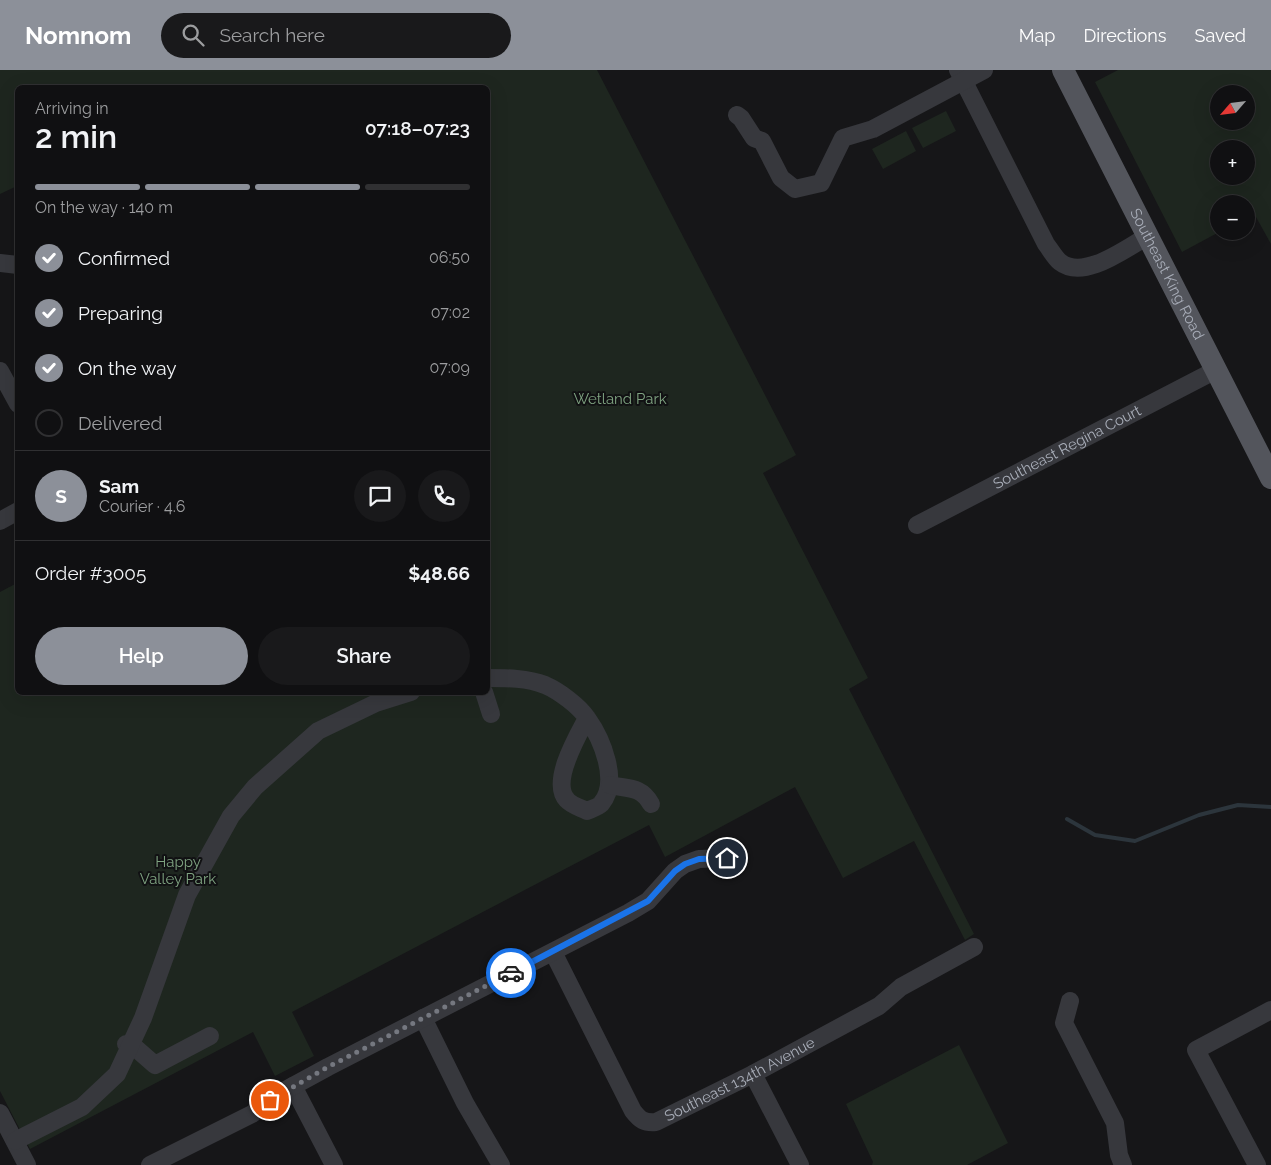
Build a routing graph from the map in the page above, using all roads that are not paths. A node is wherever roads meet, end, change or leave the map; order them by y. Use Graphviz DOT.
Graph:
graph roads {
  1 [pos="984,70"];
  2 [pos="1063,70"];
  3 [pos="960,76"];
  4 [pos="737,115"];
  5 [pos="1148,236"];
  6 [pos="0,263"];
  7 [pos="15,265"];
  8 [pos="1216,370"];
  9 [pos="0,372"];
  10 [pos="15,399"];
  11 [pos="1271,478"];
  12 [pos="15,513"];
  13 [pos="0,521"];
  14 [pos="918,525"];
  15 [pos="490,678"];
  16 [pos="401,695"];
  17 [pos="485,695"];
  18 [pos="491,714"];
  19 [pos="587,718"];
  20 [pos="610,786"];
  21 [pos="651,804"];
  22 [pos="727,858"];
  23 [pos="974,947"];
  24 [pos="553,952"];
  25 [pos="1070,1001"];
  26 [pos="1271,1010"];
  27 [pos="423,1018"];
  28 [pos="210,1036"];
  29 [pos="128,1044"];
  30 [pos="753,1074"];
  31 [pos="293,1086"];
  32 [pos="0,1113"];
  33 [pos="15,1141"];
  34 [pos="28,1165"];
  35 [pos="150,1165"];
  36 [pos="334,1165"];
  37 [pos="501,1165"];
  38 [pos="800,1165"];
  39 [pos="1123,1165"];
  40 [pos="1258,1165"];
  1 -- 3 [label="street"];
  2 -- 5 [label="main road, Southeast King Road"];
  3 -- 4 [label="street"];
  3 -- 5 [label="street"];
  5 -- 8 [label="main road, Southeast King Road"];
  6 -- 7 [label="street"];
  8 -- 11 [label="main road, Southeast King Road"];
  8 -- 14 [label="street, Southeast Regina Court"];
  9 -- 10 [label="street"];
  12 -- 13 [label="street"];
  15 -- 19 [label="street"];
  16 -- 29 [label="street"];
  17 -- 18 [label="street"];
  19 -- 20 [label="street"];
  19 -- 20 [label="street"];
  20 -- 21 [label="street"];
  22 -- 24 [label="street"];
  23 -- 30 [label="street, Southeast 134th Avenue"];
  24 -- 27 [label="street"];
  24 -- 30 [label="street, Southeast 134th Avenue"];
  25 -- 39 [label="street"];
  26 -- 40 [label="street"];
  27 -- 31 [label="street"];
  27 -- 37 [label="street"];
  28 -- 29 [label="street"];
  29 -- 33 [label="street"];
  30 -- 38 [label="street"];
  31 -- 35 [label="street"];
  31 -- 36 [label="street"];
  32 -- 33 [label="street"];
  33 -- 34 [label="street"];
}
